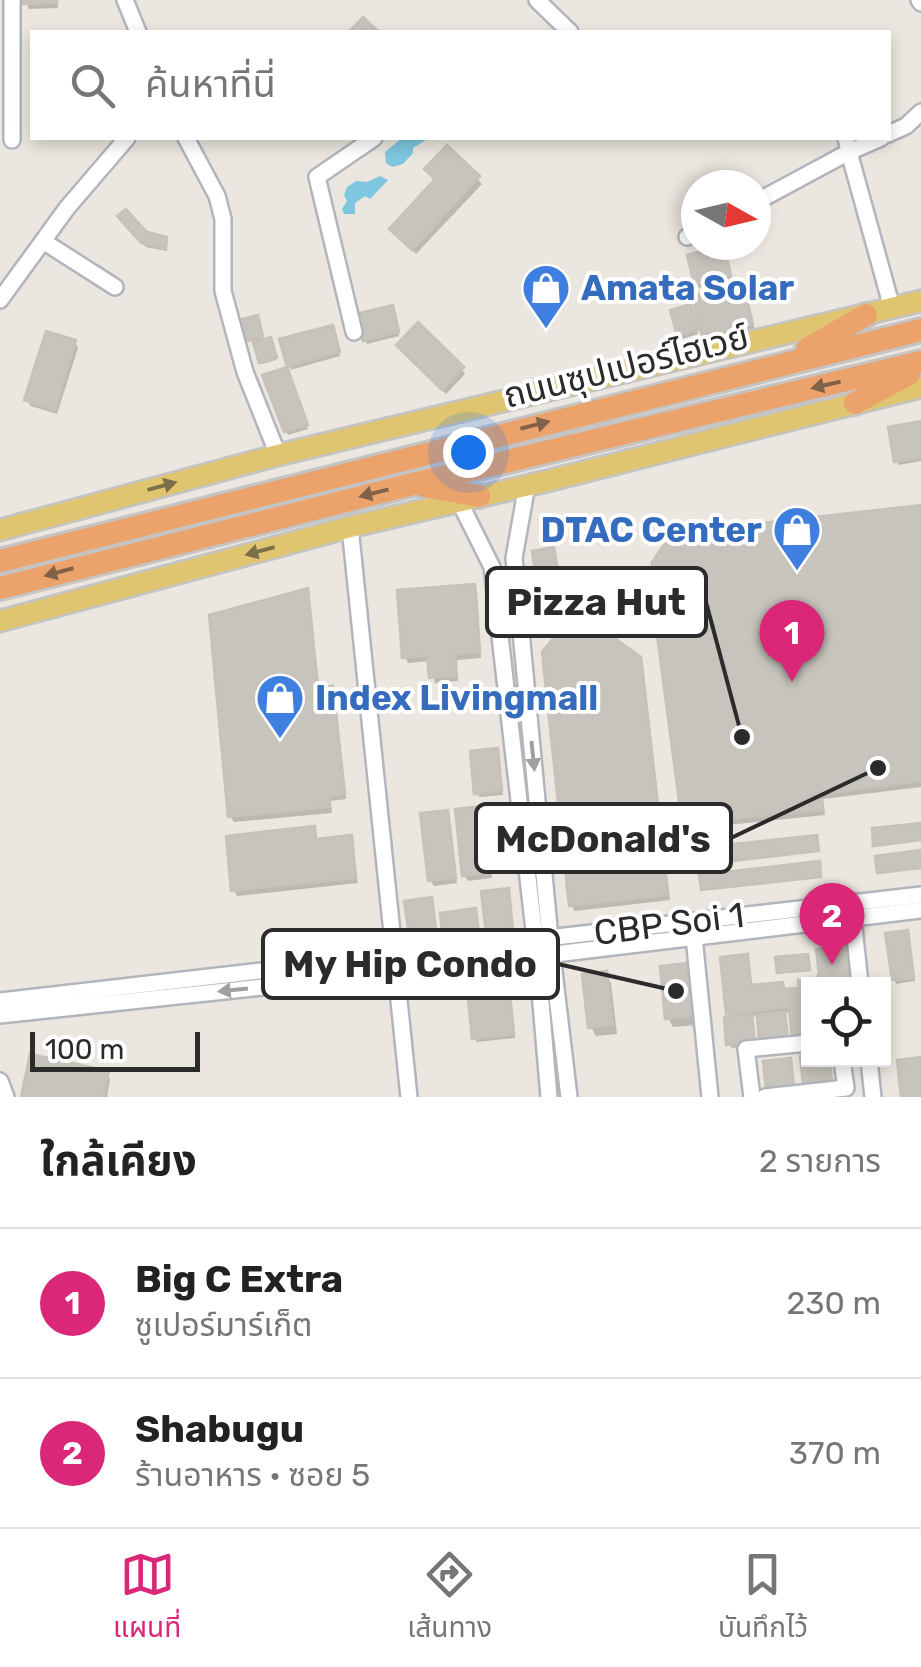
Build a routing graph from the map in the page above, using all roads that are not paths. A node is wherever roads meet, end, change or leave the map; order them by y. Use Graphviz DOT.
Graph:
graph roads {
  1 [pos="12,0"];
  2 [pos="125,0"];
  3 [pos="537,0"];
  4 [pos="137,30"];
  5 [pos="568,30"];
  6 [pos="921,112"];
  7 [pos="891,133"];
  8 [pos="12,140"];
  9 [pos="124,140"];
  10 [pos="187,140"];
  11 [pos="371,140"];
  12 [pos="848,145"];
  13 [pos="771,193"];
  14 [pos="43,241"];
  15 [pos="114,287"];
  16 [pos="0,300"];
  17 [pos="921,301"];
  18 [pos="892,308"];
  19 [pos="866,315"];
  20 [pos="921,330"];
  21 [pos="354,332"];
  22 [pos="783,363"];
  23 [pos="921,365"];
  24 [pos="921,387"];
  25 [pos="855,403"];
  26 [pos="278,456"];
  27 [pos="412,484"];
  28 [pos="527,485"];
  29 [pos="469,498"];
  30 [pos="350,527"];
  31 [pos="0,530"];
  32 [pos="514,558"];
  33 [pos="0,561"];
  34 [pos="492,566"];
  35 [pos="0,588"];
  36 [pos="0,621"];
  37 [pos="921,896"];
  38 [pos="921,910"];
  39 [pos="852,911"];
  40 [pos="693,929"];
  41 [pos="544,947"];
  42 [pos="394,956"];
  43 [pos="396,973"];
  44 [pos="859,977"];
  45 [pos="144,992"];
  46 [pos="0,1000"];
  47 [pos="0,1015"];
  48 [pos="801,1044"];
  49 [pos="843,1067"];
  50 [pos="870,1067"];
  51 [pos="0,1081"];
  52 [pos="6,1097"];
  53 [pos="408,1097"];
  54 [pos="548,1097"];
  55 [pos="570,1097"];
  56 [pos="710,1097"];
  57 [pos="752,1097"];
  58 [pos="765,1097"];
  59 [pos="873,1097"];
  1 -- 8 [label="street"];
  2 -- 4 [label="street"];
  3 -- 5 [label="street"];
  6 -- 7 [label="street"];
  9 -- 14 [label="street"];
  10 -- 26 [label="street"];
  11 -- 21 [label="street"];
  12 -- 13 [label="street"];
  12 -- 18 [label="street"];
  14 -- 15 [label="street"];
  14 -- 16 [label="street"];
  17 -- 18 [label="main road"];
  18 -- 19 [label="main road"];
  19 -- 22 [label="highway"];
  19 -- 26 [label="main road"];
  20 -- 22 [label="highway, ถนนซุปเปอร์ไฮเวย์"];
  33 -- 22 [label="highway, ถนนซุปเปอร์ไฮเวย์, one-way"];
  23 -- 25 [label="highway"];
  23 -- 27 [label="highway, ถนนซุปเปอร์ไฮเวย์, one-way"];
  24 -- 25 [label="main road"];
  25 -- 28 [label="main road"];
  31 -- 26 [label="main road, one-way"];
  27 -- 29 [label="highway"];
  27 -- 35 [label="highway, ถนนซุปเปอร์ไฮเวย์, one-way"];
  28 -- 29 [label="main road"];
  28 -- 32 [label="street"];
  29 -- 30 [label="main road"];
  29 -- 34 [label="street"];
  30 -- 36 [label="main road, one-way"];
  30 -- 42 [label="street"];
  32 -- 34 [label="street"];
  32 -- 41 [label="street, one-way"];
  34 -- 41 [label="street"];
  37 -- 39 [label="street, CBP Soi 1"];
  38 -- 39 [label="street, CBP Soi 1"];
  39 -- 40 [label="street, CBP Soi 1"];
  39 -- 44 [label="street"];
  40 -- 41 [label="street, CBP Soi 1"];
  40 -- 41 [label="street, CBP Soi 1"];
  40 -- 56 [label="street"];
  41 -- 42 [label="street, CBP Soi 1"];
  41 -- 43 [label="street, CBP Soi 1"];
  41 -- 54 [label="street"];
  41 -- 55 [label="street"];
  42 -- 43 [label="street"];
  42 -- 45 [label="street, CBP Soi 1"];
  43 -- 45 [label="street, CBP Soi 1, one-way"];
  43 -- 53 [label="street"];
  45 -- 46 [label="street, CBP Soi 1"];
  45 -- 47 [label="street, CBP Soi 1"];
  48 -- 57 [label="street"];
  49 -- 58 [label="street"];
  50 -- 59 [label="street"];
  51 -- 52 [label="street"];
}
